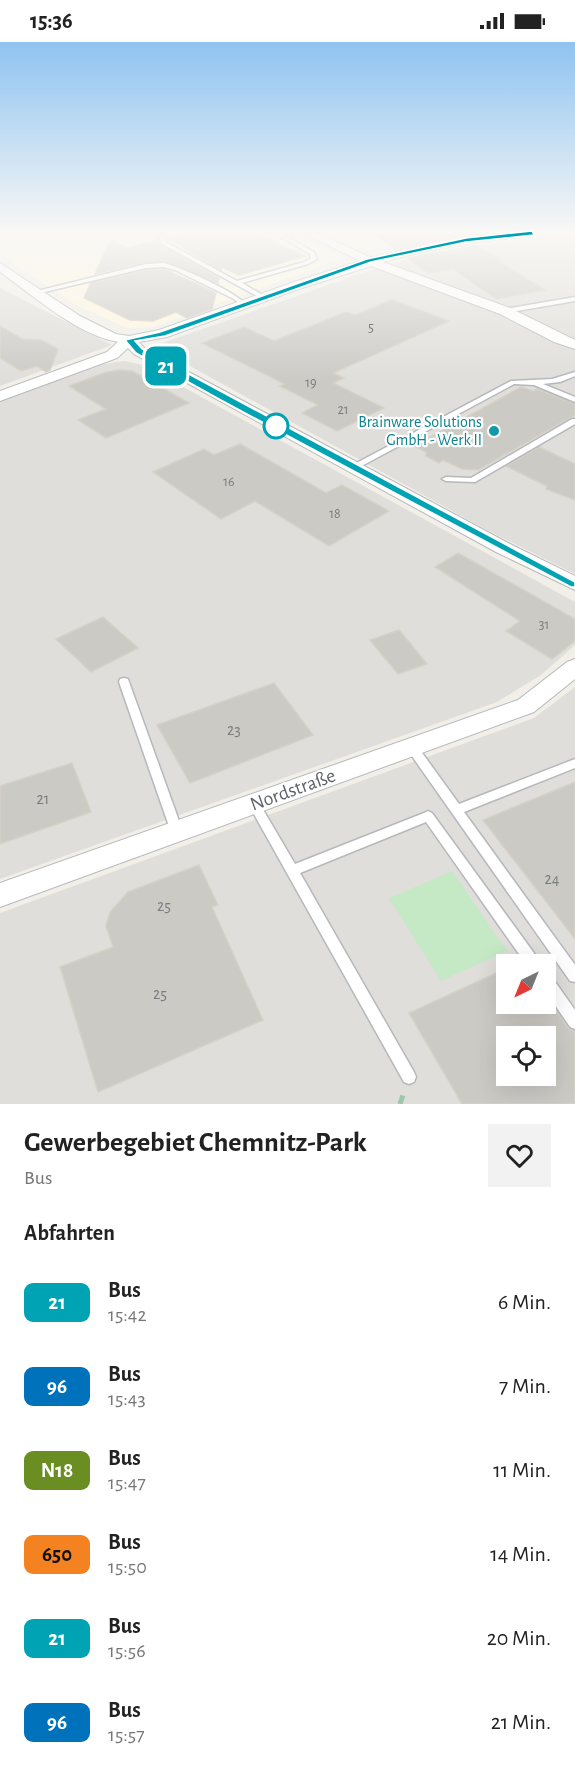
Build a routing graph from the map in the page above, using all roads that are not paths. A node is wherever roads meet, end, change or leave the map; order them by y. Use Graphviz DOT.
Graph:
graph roads {
  1 [pos="22,283"];
  2 [pos="76,283"];
  3 [pos="203,283"];
  4 [pos="237,283"];
  5 [pos="308,283"];
  6 [pos="428,283"];
  7 [pos="36,292"];
  8 [pos="264,298"];
  9 [pos="575,299"];
  10 [pos="244,305"];
  11 [pos="505,311"];
  12 [pos="129,340"];
  13 [pos="575,345"];
  14 [pos="575,374"];
  15 [pos="535,383"];
  16 [pos="0,396"];
  17 [pos="575,400"];
  18 [pos="575,421"];
  19 [pos="353,467"];
  20 [pos="446,479"];
  21 [pos="575,584"];
  22 [pos="572,674"];
  23 [pos="124,682"];
  24 [pos="411,746"];
  25 [pos="575,763"];
  26 [pos="254,804"];
  27 [pos="456,810"];
  28 [pos="177,832"];
  29 [pos="292,871"];
  30 [pos="0,895"];
  31 [pos="527,954"];
  32 [pos="575,976"];
  33 [pos="556,995"];
  34 [pos="575,1022"];
  35 [pos="409,1077"];
  1 -- 7 [label="street"];
  2 -- 7 [label="lane"];
  3 -- 10 [label="lane"];
  4 -- 8 [label="lane"];
  5 -- 8 [label="street"];
  6 -- 11 [label="street"];
  7 -- 12 [label="street"];
  8 -- 10 [label="street"];
  9 -- 11 [label="lane"];
  10 -- 12 [label="street"];
  11 -- 13 [label="street"];
  12 -- 16 [label="street"];
  12 -- 19 [label="street"];
  14 -- 15 [label="lane"];
  15 -- 17 [label="lane"];
  15 -- 19 [label="lane"];
  18 -- 20 [label="lane"];
  19 -- 21 [label="street"];
  22 -- 24 [label="street, Nordstraße"];
  23 -- 28 [label="lane"];
  24 -- 26 [label="street, Nordstraße"];
  24 -- 27 [label="lane"];
  25 -- 27 [label="lane"];
  26 -- 28 [label="street, Nordstraße"];
  26 -- 29 [label="lane"];
  27 -- 32 [label="lane"];
  28 -- 30 [label="street, Nordstraße"];
  29 -- 31 [label="lane"];
  29 -- 35 [label="lane"];
  33 -- 34 [label="lane"];
}
